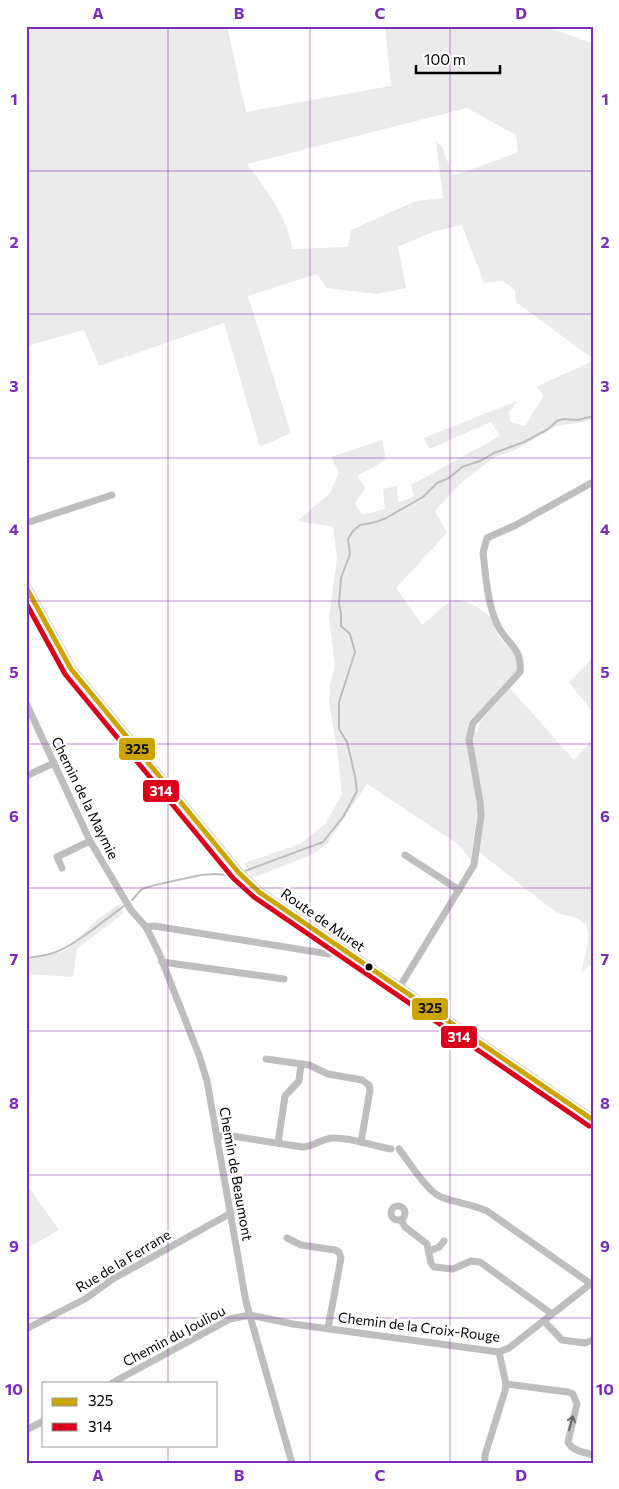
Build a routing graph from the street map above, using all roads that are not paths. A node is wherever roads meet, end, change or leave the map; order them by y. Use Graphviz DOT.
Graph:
graph roads {
  1 [pos="593,482"];
  2 [pos="112,495"];
  3 [pos="26,523"];
  4 [pos="26,587"];
  5 [pos="26,703"];
  6 [pos="54,763"];
  7 [pos="26,776"];
  8 [pos="90,841"];
  9 [pos="405,855"];
  10 [pos="62,868"];
  11 [pos="459,890"];
  12 [pos="126,901"];
  13 [pos="146,927"];
  14 [pos="329,954"];
  15 [pos="162,962"];
  16 [pos="284,980"];
  17 [pos="399,988"];
  18 [pos="266,1059"];
  19 [pos="301,1064"];
  20 [pos="593,1120"];
  21 [pos="217,1137"];
  22 [pos="361,1142"];
  23 [pos="278,1143"];
  24 [pos="231,1213"];
  25 [pos="401,1220"];
  26 [pos="287,1238"];
  27 [pos="444,1241"];
  28 [pos="430,1251"];
  29 [pos="592,1283"];
  30 [pos="552,1314"];
  31 [pos="250,1315"];
  32 [pos="544,1321"];
  33 [pos="328,1328"];
  34 [pos="26,1329"];
  35 [pos="593,1340"];
  36 [pos="499,1352"];
  37 [pos="114,1382"];
  38 [pos="506,1384"];
  39 [pos="42,1422"];
  40 [pos="26,1430"];
  41 [pos="593,1455"];
  42 [pos="292,1463"];
  43 [pos="485,1463"];
  1 -- 11 [label="street"];
  2 -- 3 [label="street"];
  4 -- 17 [label="main road, Route de Muret"];
  5 -- 6 [label="street, Chemin de la Maymie"];
  6 -- 7 [label="street"];
  6 -- 8 [label="street, Chemin de la Maymie"];
  8 -- 10 [label="street"];
  8 -- 12 [label="street, Chemin de la Maymie"];
  9 -- 11 [label="street"];
  11 -- 17 [label="street"];
  12 -- 13 [label="street, Chemin de Beaumont"];
  13 -- 14 [label="street"];
  13 -- 15 [label="street, Chemin de Beaumont"];
  15 -- 16 [label="street"];
  15 -- 21 [label="street, Chemin de Beaumont"];
  17 -- 20 [label="main road, Route de Muret"];
  18 -- 19 [label="street"];
  19 -- 22 [label="street"];
  19 -- 23 [label="street"];
  21 -- 23 [label="street"];
  21 -- 24 [label="street, Chemin de Beaumont"];
  22 -- 23 [label="street"];
  22 -- 29 [label="street"];
  24 -- 31 [label="street, Chemin de Beaumont"];
  24 -- 34 [label="street, Rue de la Ferrane"];
  25 -- 28 [label="street"];
  26 -- 33 [label="street"];
  27 -- 28 [label="street"];
  28 -- 30 [label="street"];
  29 -- 30 [label="street, Chemin de la Croix-Rouge"];
  30 -- 32 [label="street, Chemin de la Croix-Rouge"];
  31 -- 33 [label="street, Chemin de la Croix-Rouge"];
  31 -- 37 [label="street, Chemin du Jouliou"];
  31 -- 42 [label="street, Chemin de Beaumont"];
  32 -- 35 [label="street"];
  32 -- 36 [label="street, Chemin de la Croix-Rouge"];
  33 -- 36 [label="street, Chemin de la Croix-Rouge"];
  36 -- 38 [label="street"];
  41 -- 38 [label="street, one-way"];
  38 -- 43 [label="street"];
  39 -- 40 [label="street"];
}
